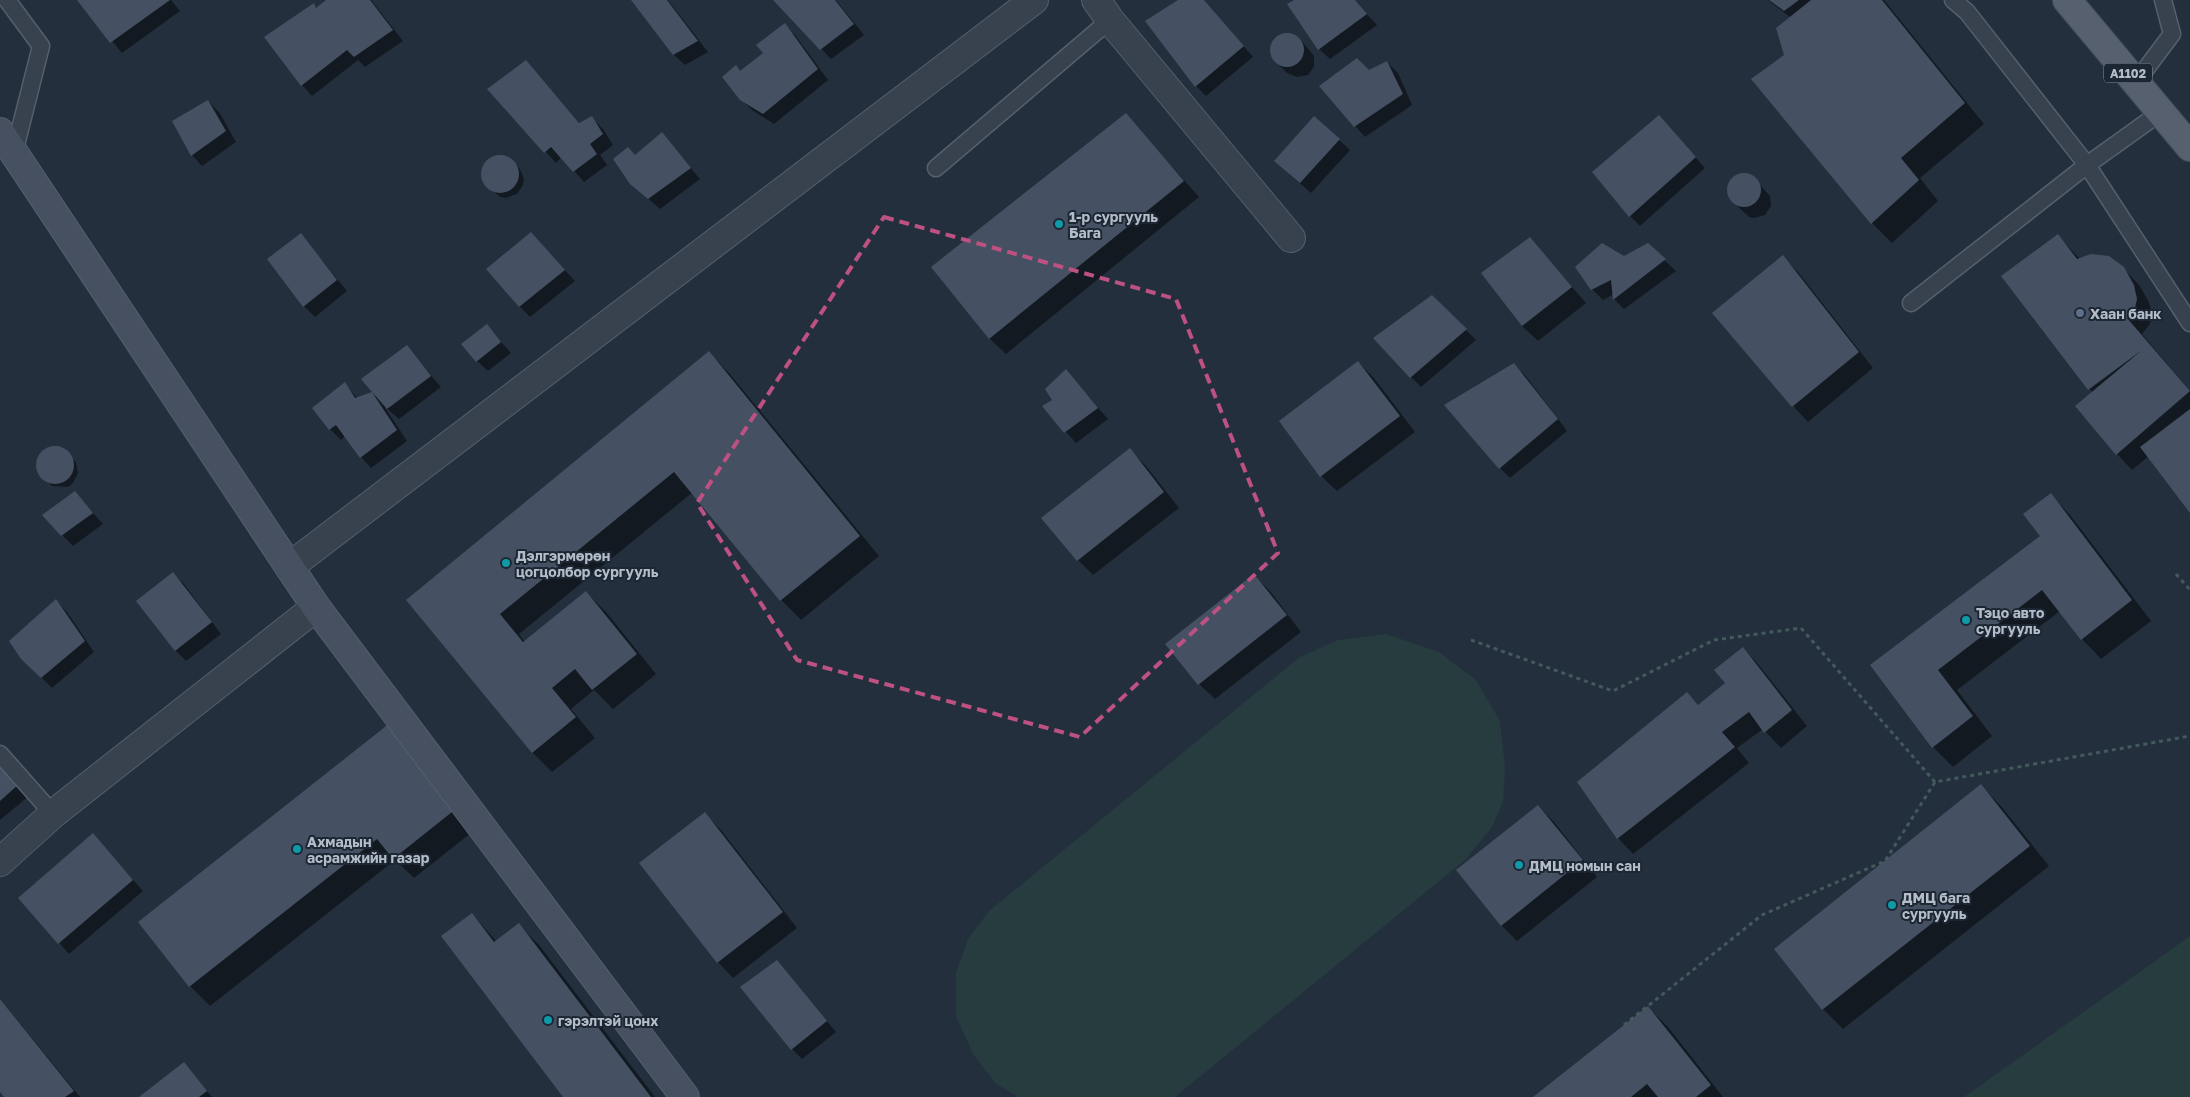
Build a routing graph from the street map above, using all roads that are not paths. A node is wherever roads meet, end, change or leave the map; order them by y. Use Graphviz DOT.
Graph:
graph roads {
  1 [pos="7,0"];
  2 [pos="1034,0"];
  3 [pos="1953,0"];
  4 [pos="2067,0"];
  5 [pos="2163,0"];
  6 [pos="1103,10"];
  7 [pos="2136,82"];
  8 [pos="2161,112"];
  9 [pos="7,142"];
  10 [pos="2190,147"];
  11 [pos="2087,165"];
  12 [pos="936,168"];
  13 [pos="1292,238"];
  14 [pos="1911,303"];
  15 [pos="2190,323"];
  16 [pos="289,567"];
  17 [pos="316,607"];
  18 [pos="0,754"];
  19 [pos="53,814"];
  20 [pos="0,862"];
  21 [pos="685,1097"];
  1 -- 9 [label="lane"];
  2 -- 16 [label="street"];
  3 -- 11 [label="lane"];
  4 -- 7 [label="main road, A1102"];
  5 -- 7 [label="lane"];
  6 -- 12 [label="lane"];
  6 -- 13 [label="street"];
  7 -- 8 [label="main road, A1102"];
  8 -- 10 [label="main road, A1102"];
  8 -- 11 [label="lane"];
  9 -- 16 [label="main road"];
  11 -- 14 [label="lane"];
  11 -- 15 [label="lane"];
  16 -- 17 [label="main road"];
  17 -- 19 [label="street"];
  17 -- 21 [label="main road"];
  18 -- 19 [label="lane"];
  19 -- 20 [label="street"];
}
